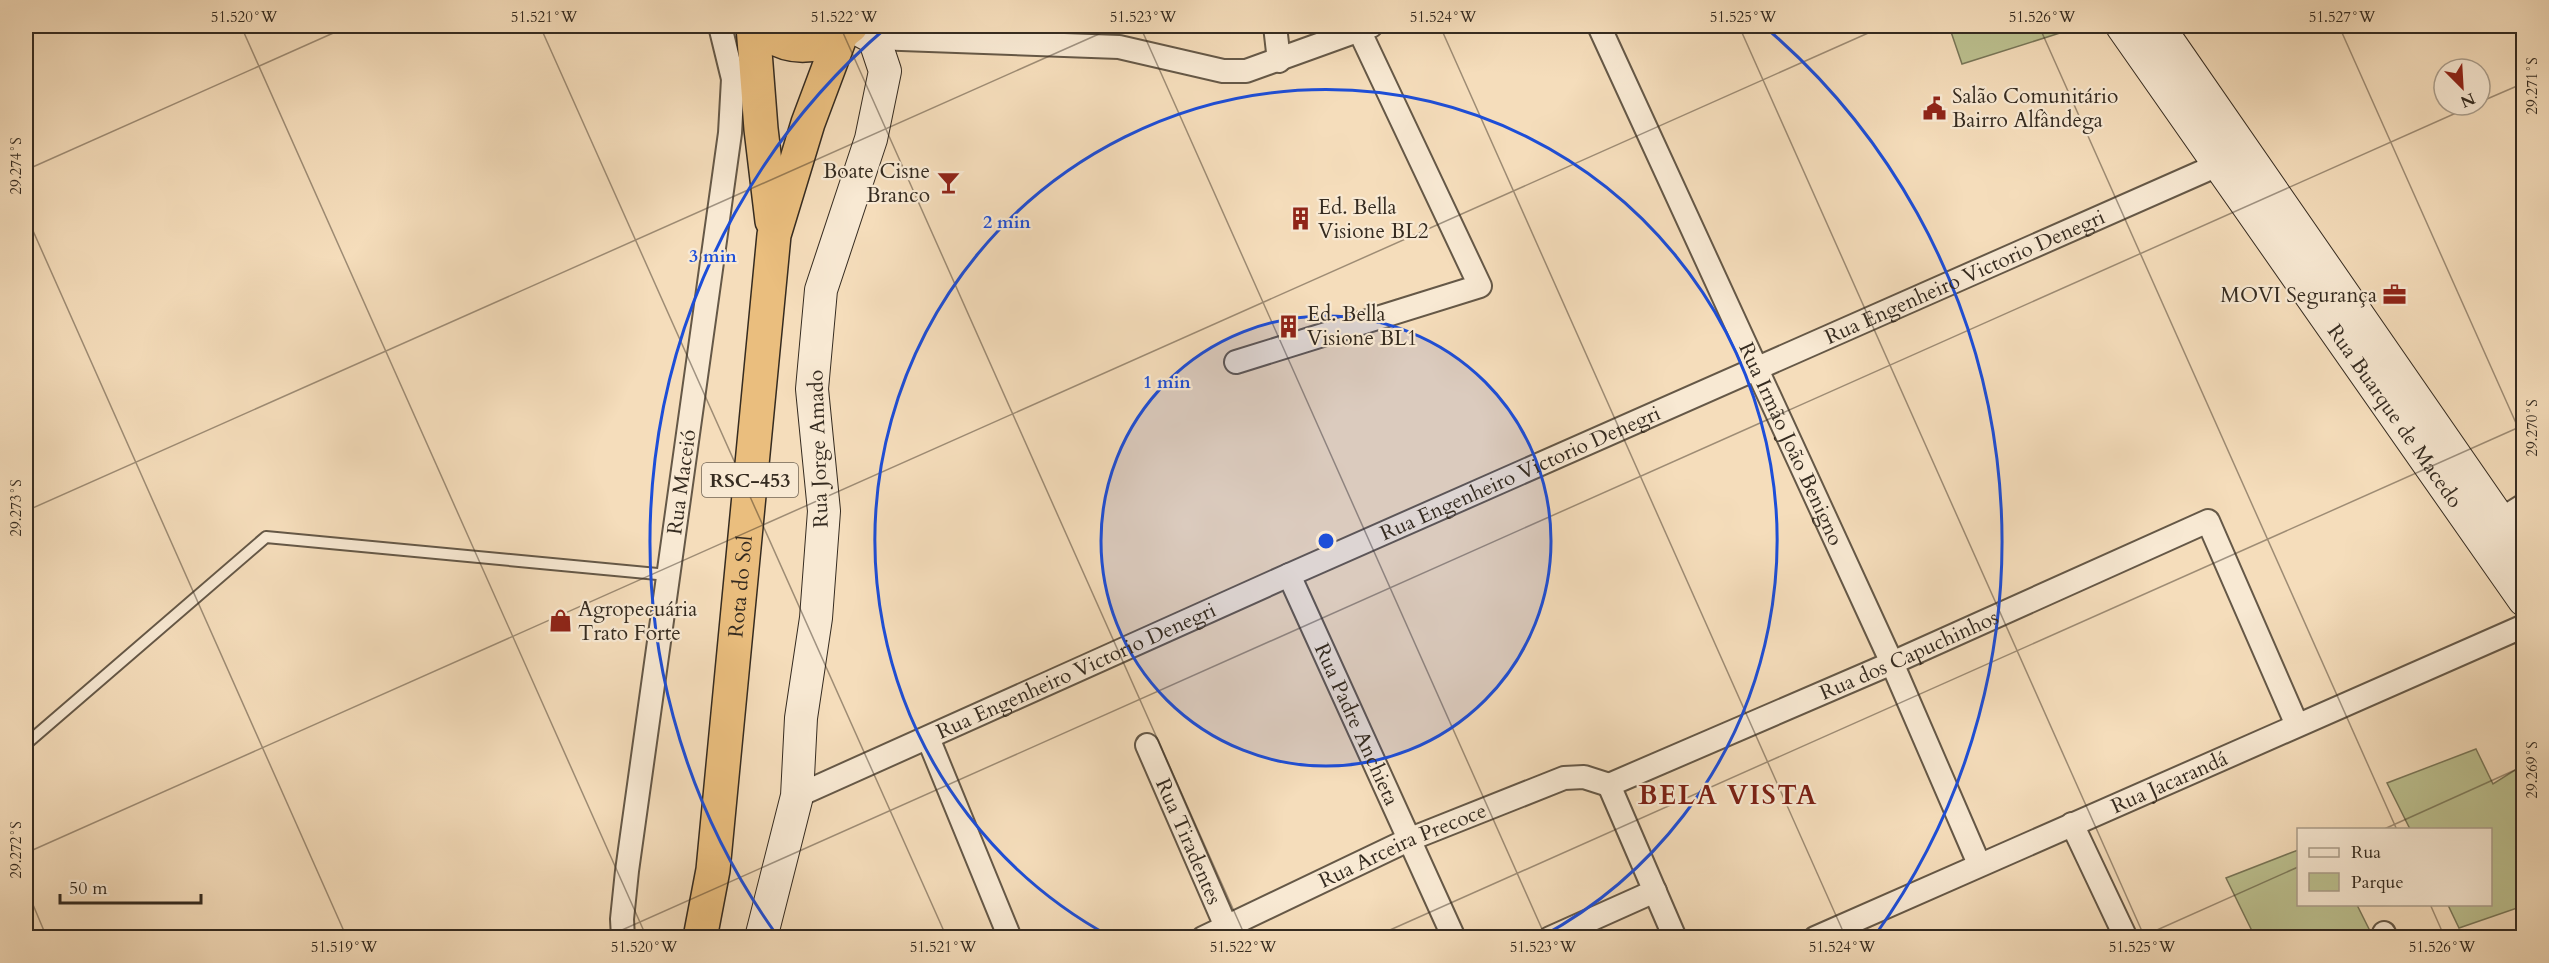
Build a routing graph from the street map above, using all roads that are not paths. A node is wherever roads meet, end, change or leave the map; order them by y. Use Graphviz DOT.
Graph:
graph roads {
  1 [pos="720,26"];
  2 [pos="753,26"];
  3 [pos="760,26"];
  4 [pos="1275,26"];
  5 [pos="1599,26"];
  6 [pos="2122,26"];
  7 [pos="2158,26"];
  8 [pos="1366,28"];
  9 [pos="854,31"];
  10 [pos="1279,61"];
  11 [pos="2232,157"];
  12 [pos="774,235"];
  13 [pos="1236,362"];
  14 [pos="1757,368"];
  15 [pos="2500,520"];
  16 [pos="2523,555"];
  17 [pos="668,575"];
  18 [pos="1289,575"];
  19 [pos="2523,600"];
  20 [pos="2523,626"];
  21 [pos="1892,663"];
  22 [pos="2297,725"];
  23 [pos="928,738"];
  24 [pos="26,744"];
  25 [pos="1147,746"];
  26 [pos="1609,785"];
  27 [pos="797,796"];
  28 [pos="2072,824"];
  29 [pos="1408,840"];
  30 [pos="1979,864"];
  31 [pos="1655,891"];
  32 [pos="1229,932"];
  33 [pos="623,938"];
  34 [pos="700,938"];
  35 [pos="761,938"];
  36 [pos="1010,938"];
  37 [pos="1203,938"];
  38 [pos="1454,938"];
  39 [pos="1550,938"];
  40 [pos="1675,938"];
  41 [pos="1815,938"];
  42 [pos="2126,938"];
  1 -- 17 [label="street, Rua Maceió"];
  2 -- 12 [label="highway, Rota do Sol / RSC-453"];
  3 -- 9 [label="highway"];
  4 -- 10 [label="street"];
  5 -- 14 [label="street, Rua Irmão João Benigno"];
  6 -- 11 [label="street, Rua Buarque de Macedo"];
  7 -- 11 [label="street, Rua Buarque de Macedo"];
  8 -- 10 [label="street"];
  8 -- 13 [label="street"];
  9 -- 10 [label="street"];
  9 -- 12 [label="highway, Rota do Sol / RSC-453"];
  9 -- 27 [label="street, Rua Jorge Amado"];
  11 -- 14 [label="street, Rua Engenheiro Victorio Denegri"];
  11 -- 15 [label="street, Rua Buarque de Macedo"];
  12 -- 34 [label="highway, Rota do Sol / RSC-453"];
  14 -- 18 [label="street, Rua Engenheiro Victorio Denegri"];
  14 -- 21 [label="street, Rua Irmão João Benigno"];
  15 -- 16 [label="street, Rua Buarque de Macedo"];
  15 -- 19 [label="street, Rua Buarque de Macedo"];
  17 -- 24 [label="lane"];
  17 -- 33 [label="street, Rua Maceió"];
  18 -- 23 [label="street, Rua Engenheiro Victorio Denegri"];
  18 -- 29 [label="street, Rua Padre Anchieta"];
  20 -- 22 [label="street, Rua Jacarandá"];
  21 -- 22 [label="street, Rua dos Capuchinhos"];
  21 -- 26 [label="street, Rua dos Capuchinhos"];
  21 -- 30 [label="street, Rua Irmão João Benigno"];
  22 -- 28 [label="street, Rua Jacarandá"];
  23 -- 27 [label="street, Rua Engenheiro Victorio Denegri"];
  23 -- 36 [label="street"];
  25 -- 32 [label="street, Rua Tiradentes"];
  26 -- 29 [label="street, Rua Arceira Precoce"];
  26 -- 31 [label="street"];
  27 -- 35 [label="street, Rua Jorge Amado"];
  28 -- 30 [label="street, Rua Jacarandá"];
  28 -- 42 [label="street"];
  29 -- 32 [label="street, Rua Arceira Precoce"];
  29 -- 38 [label="street, Rua Padre Anchieta"];
  30 -- 41 [label="street, Rua Jacarandá"];
  31 -- 39 [label="street"];
  31 -- 40 [label="street"];
  32 -- 37 [label="street, Rua Arceira Precoce"];
}
